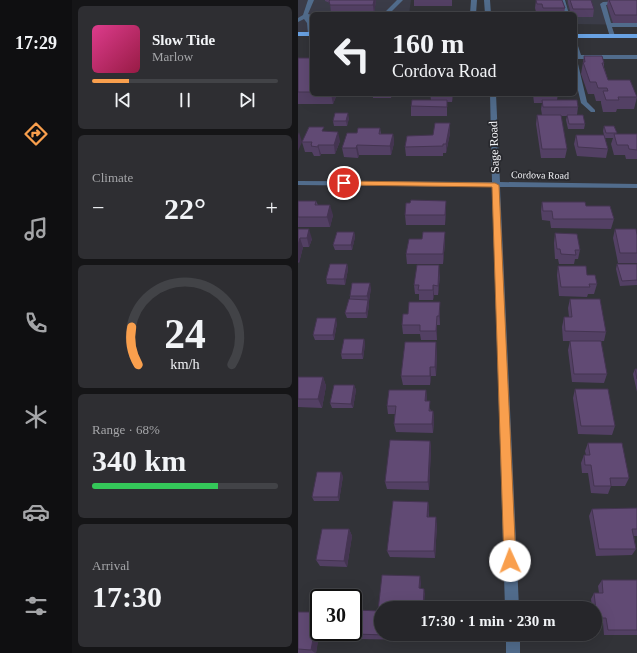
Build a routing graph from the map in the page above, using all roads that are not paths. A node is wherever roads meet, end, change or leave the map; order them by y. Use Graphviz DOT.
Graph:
graph roads {
  1 [pos="311,0"];
  2 [pos="400,0"];
  3 [pos="474,0"];
  4 [pos="487,0"];
  5 [pos="562,0"];
  6 [pos="626,2"];
  7 [pos="388,12"];
  8 [pos="473,12"];
  9 [pos="488,12"];
  10 [pos="565,12"];
  11 [pos="305,16"];
  12 [pos="310,16"];
  13 [pos="298,20"];
  14 [pos="310,23"];
  15 [pos="609,25"];
  16 [pos="637,26"];
  17 [pos="298,34"];
  18 [pos="310,34"];
  19 [pos="577,36"];
  20 [pos="612,36"];
  21 [pos="637,36"];
  22 [pos="637,57"];
  23 [pos="577,58"];
  24 [pos="577,73"];
  25 [pos="493,96"];
  26 [pos="593,111"];
  27 [pos="298,183"];
  28 [pos="495,185"];
  29 [pos="637,186"];
  30 [pos="512,601"];
  31 [pos="513,641"];
  32 [pos="513,653"];
  1 -- 11 [label="street"];
  2 -- 7 [label="street"];
  3 -- 8 [label="street"];
  4 -- 9 [label="street"];
  5 -- 10 [label="street"];
  6 -- 15 [label="street"];
  11 -- 12 [label="street"];
  11 -- 13 [label="street"];
  11 -- 14 [label="street"];
  15 -- 16 [label="street"];
  15 -- 20 [label="street"];
  17 -- 18 [label="main road"];
  19 -- 20 [label="main road"];
  20 -- 21 [label="main road"];
  22 -- 23 [label="street"];
  24 -- 26 [label="street"];
  25 -- 28 [label="street, Sage Road"];
  27 -- 28 [label="street, Cordova Road"];
  28 -- 29 [label="street, Cordova Road"];
  28 -- 30 [label="street, Sage Road"];
  31 -- 32 [label="street"];
}
